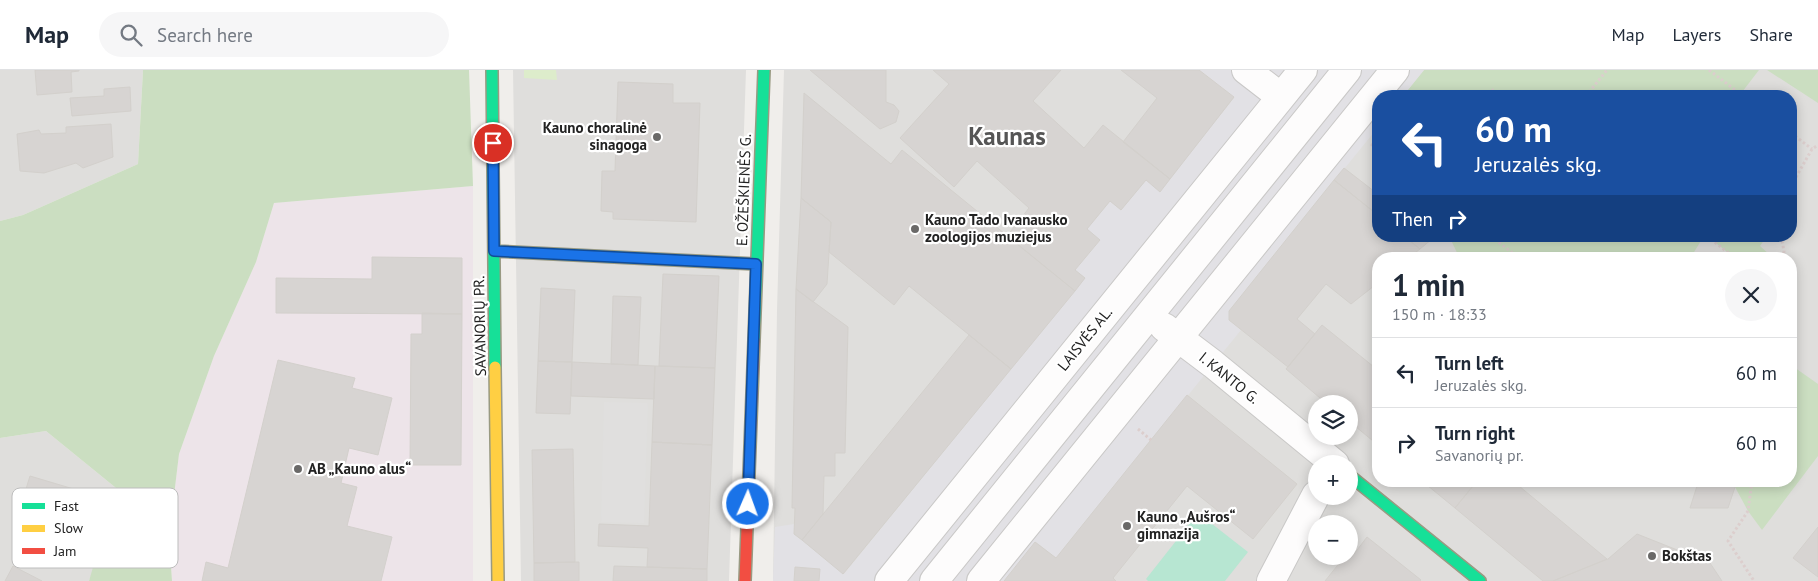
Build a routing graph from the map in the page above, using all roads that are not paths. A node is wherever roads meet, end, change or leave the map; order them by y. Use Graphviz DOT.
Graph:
graph roads {
  1 [pos="492,70"];
  2 [pos="764,70"];
  3 [pos="1246,70"];
  4 [pos="1347,70"];
  5 [pos="1395,70"];
  6 [pos="1292,83"];
  7 [pos="1386,90"];
  8 [pos="1320,104"];
  9 [pos="1372,123"];
  10 [pos="1365,139"];
  11 [pos="494,251"];
  12 [pos="756,264"];
  13 [pos="1121,294"];
  14 [pos="1149,315"];
  15 [pos="1178,338"];
  16 [pos="1324,455"];
  17 [pos="1358,482"];
  18 [pos="1311,505"];
  19 [pos="498,581"];
  20 [pos="745,581"];
  21 [pos="889,581"];
  22 [pos="934,581"];
  23 [pos="982,581"];
  24 [pos="1271,581"];
  25 [pos="1480,581"];
  1 -- 11 [label="street, SAVANORIŲ PR."];
  2 -- 12 [label="street, E. OŽEŠKIENĖS G."];
  3 -- 6 [label="street"];
  4 -- 8 [label="street"];
  5 -- 7 [label="street"];
  6 -- 8 [label="street"];
  6 -- 13 [label="street, LAISVĖS AL."];
  8 -- 10 [label="street"];
  8 -- 14 [label="street"];
  9 -- 10 [label="street"];
  10 -- 15 [label="street"];
  11 -- 12 [label="street"];
  11 -- 19 [label="street, SAVANORIŲ PR."];
  12 -- 20 [label="street, E. OŽEŠKIENĖS G."];
  13 -- 14 [label="street, I. KANTO G."];
  13 -- 21 [label="street, LAISVĖS AL."];
  14 -- 15 [label="street, I. KANTO G."];
  14 -- 22 [label="street"];
  15 -- 16 [label="street, I. KANTO G."];
  15 -- 23 [label="street"];
  17 -- 25 [label="street"];
  18 -- 24 [label="street"];
}
